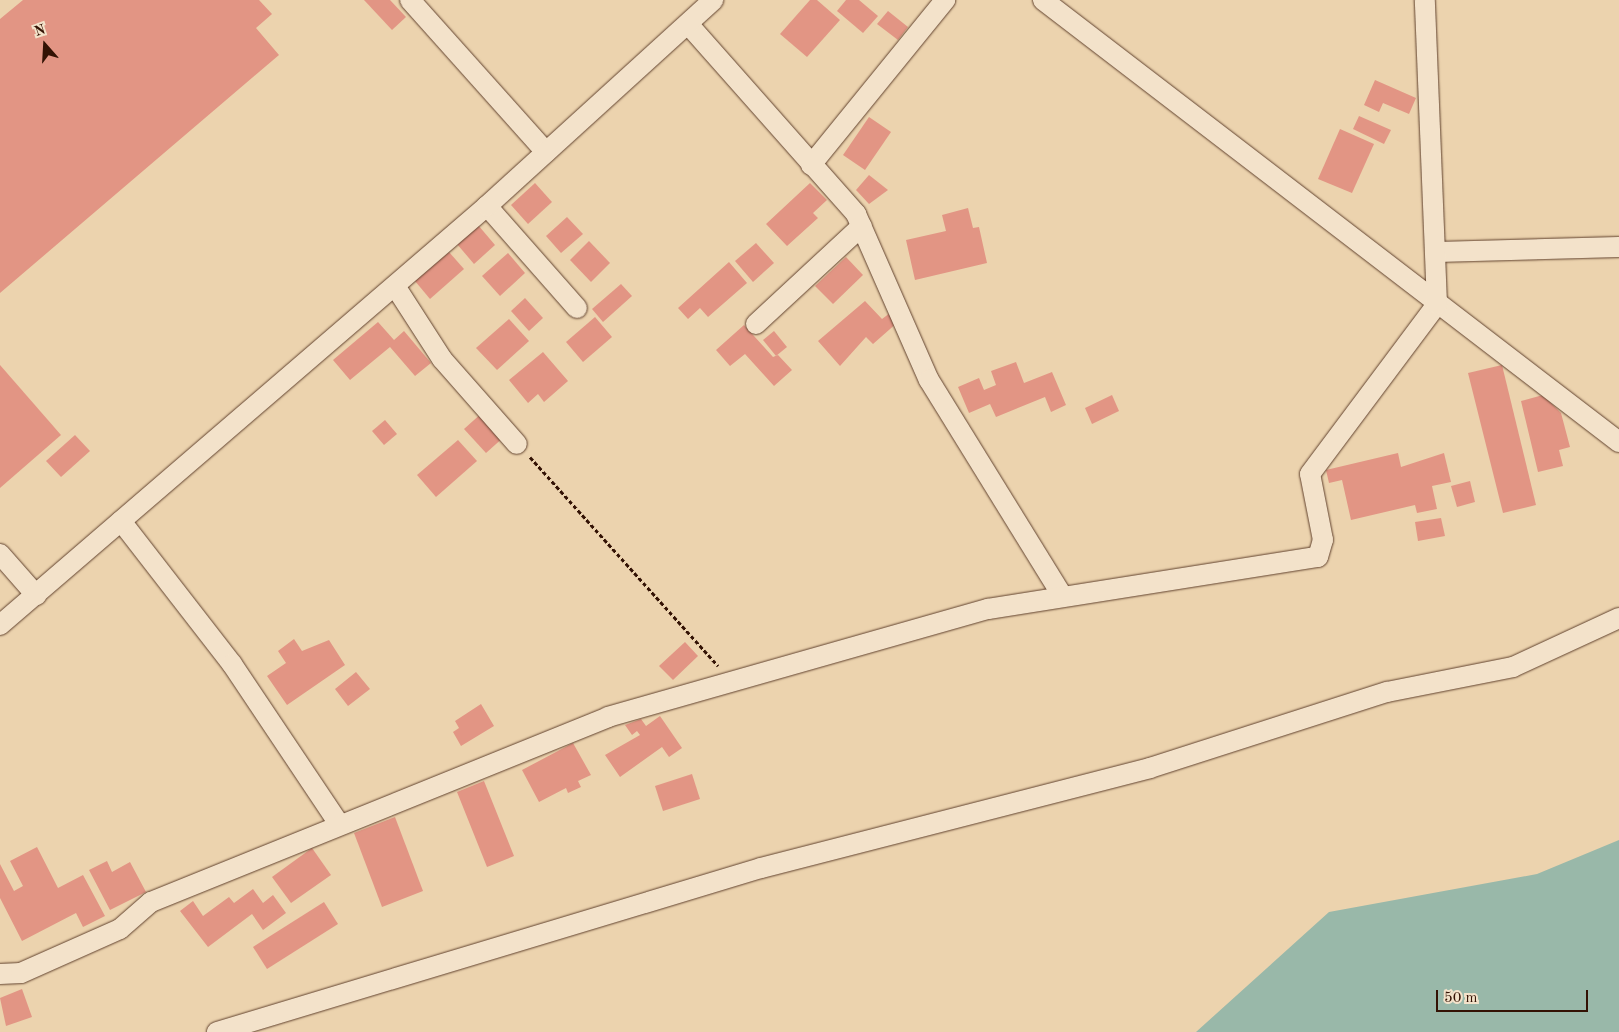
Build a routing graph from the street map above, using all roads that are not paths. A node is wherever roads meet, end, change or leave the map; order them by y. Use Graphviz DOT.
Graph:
graph roads {
  1 [pos="410,0"];
  2 [pos="713,0"];
  3 [pos="945,0"];
  4 [pos="1042,0"];
  5 [pos="1425,0"];
  6 [pos="688,24"];
  7 [pos="546,152"];
  8 [pos="811,165"];
  9 [pos="487,206"];
  10 [pos="862,226"];
  11 [pos="1619,247"];
  12 [pos="1437,252"];
  13 [pos="396,286"];
  14 [pos="1437,304"];
  15 [pos="577,308"];
  16 [pos="756,324"];
  17 [pos="1619,442"];
  18 [pos="518,444"];
  19 [pos="121,521"];
  20 [pos="0,554"];
  21 [pos="36,595"];
  22 [pos="1062,595"];
  23 [pos="1619,618"];
  24 [pos="0,625"];
  25 [pos="339,824"];
  26 [pos="0,974"];
  27 [pos="217,1032"];
  1 -- 7 [label="street"];
  2 -- 6 [label="street"];
  3 -- 8 [label="street"];
  4 -- 14 [label="street"];
  5 -- 12 [label="street"];
  6 -- 7 [label="street"];
  6 -- 8 [label="street"];
  7 -- 9 [label="street"];
  8 -- 10 [label="street"];
  9 -- 13 [label="street"];
  9 -- 15 [label="street"];
  10 -- 16 [label="street"];
  10 -- 22 [label="street"];
  11 -- 12 [label="street"];
  12 -- 14 [label="street"];
  13 -- 18 [label="street"];
  13 -- 19 [label="street"];
  14 -- 17 [label="street"];
  14 -- 22 [label="street"];
  19 -- 21 [label="street"];
  19 -- 25 [label="street"];
  20 -- 21 [label="street"];
  21 -- 24 [label="street"];
  22 -- 25 [label="street"];
  23 -- 27 [label="street"];
  25 -- 26 [label="street"];
}
